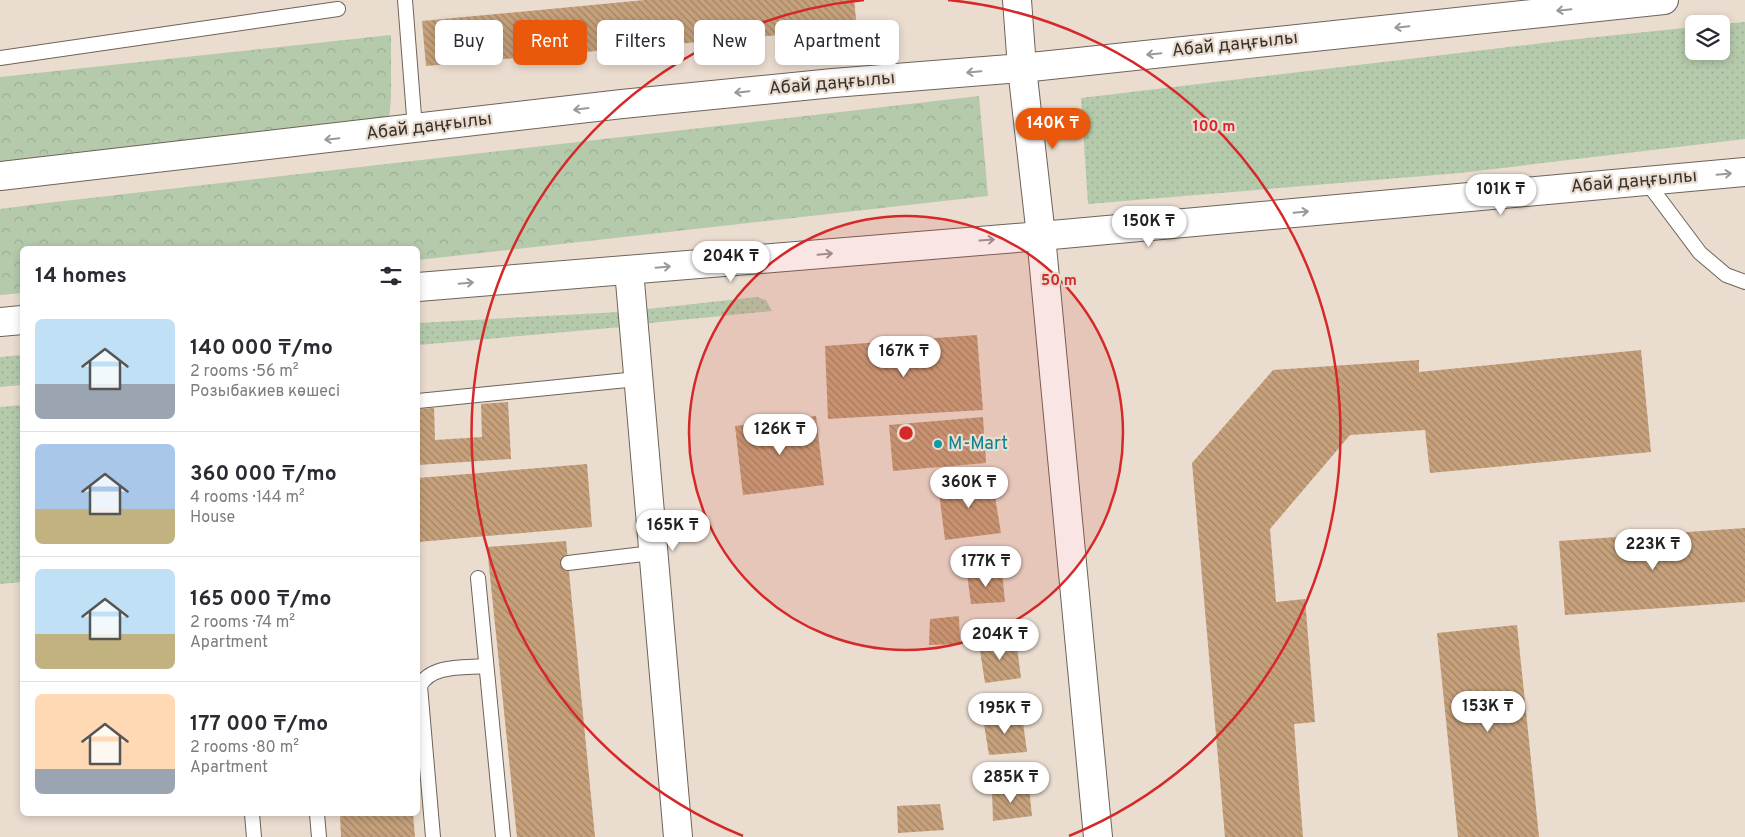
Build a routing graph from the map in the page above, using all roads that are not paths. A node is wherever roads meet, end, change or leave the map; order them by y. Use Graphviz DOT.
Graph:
graph roads {
  1 [pos="406,0"];
  2 [pos="1017,0"];
  3 [pos="1654,0"];
  4 [pos="338,9"];
  5 [pos="0,58"];
  6 [pos="1022,68"];
  7 [pos="415,130"];
  8 [pos="1745,172"];
  9 [pos="0,176"];
  10 [pos="1646,181"];
  11 [pos="1041,236"];
  12 [pos="628,270"];
  13 [pos="1745,282"];
  14 [pos="420,287"];
  15 [pos="20,320"];
  16 [pos="0,322"];
  17 [pos="637,379"];
  18 [pos="420,401"];
  19 [pos="652,553"];
  20 [pos="568,563"];
  21 [pos="478,578"];
  22 [pos="486,666"];
  23 [pos="252,816"];
  24 [pos="317,816"];
  25 [pos="254,837"];
  26 [pos="319,837"];
  27 [pos="433,837"];
  28 [pos="503,837"];
  29 [pos="678,837"];
  30 [pos="1098,837"];
  1 -- 7 [label="lane"];
  2 -- 6 [label="main road"];
  3 -- 6 [label="main road, Абай даңғылы, one-way"];
  4 -- 5 [label="lane"];
  6 -- 7 [label="main road, Абай даңғылы, one-way"];
  6 -- 11 [label="main road"];
  7 -- 9 [label="main road, Абай даңғылы, one-way"];
  10 -- 8 [label="main road, Абай даңғылы, one-way"];
  11 -- 10 [label="main road, Абай даңғылы, one-way"];
  10 -- 13 [label="lane"];
  12 -- 11 [label="main road, Абай даңғылы, one-way"];
  11 -- 30 [label="main road"];
  14 -- 12 [label="main road, Абай даңғылы, one-way"];
  12 -- 17 [label="main road"];
  15 -- 16 [label="main road"];
  17 -- 18 [label="lane"];
  17 -- 19 [label="main road"];
  19 -- 20 [label="lane"];
  19 -- 29 [label="main road"];
  21 -- 22 [label="lane"];
  22 -- 27 [label="lane"];
  22 -- 28 [label="lane"];
  23 -- 25 [label="lane"];
  24 -- 26 [label="lane"];
}
